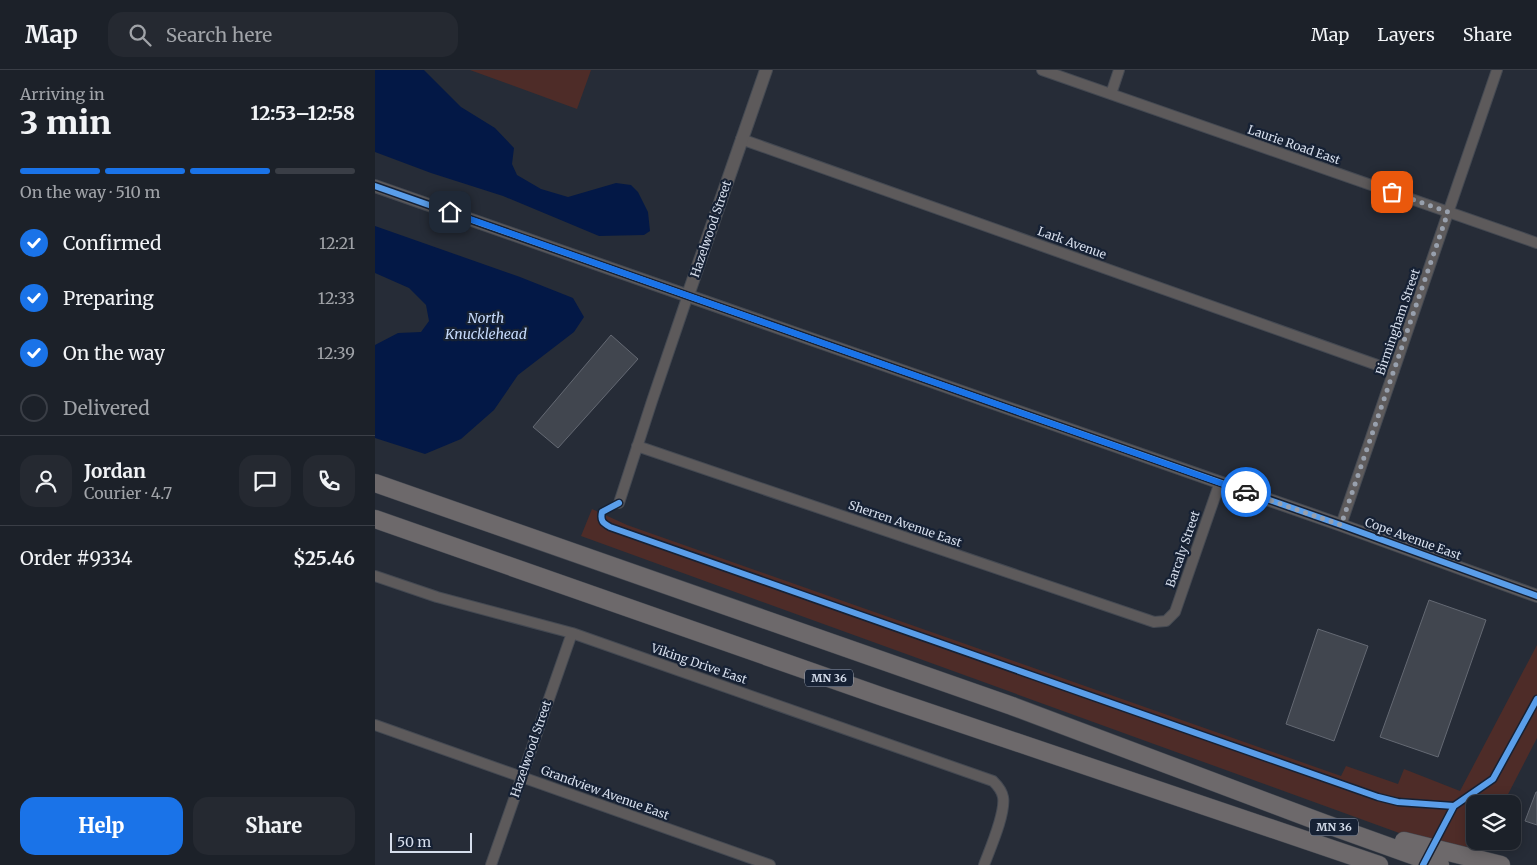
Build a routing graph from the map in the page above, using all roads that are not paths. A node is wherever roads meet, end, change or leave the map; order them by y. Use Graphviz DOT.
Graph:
graph roads {
  1 [pos="766,70"];
  2 [pos="1042,70"];
  3 [pos="1119,70"];
  4 [pos="1497,70"];
  5 [pos="1111,94"];
  6 [pos="741,139"];
  7 [pos="375,186"];
  8 [pos="1448,212"];
  9 [pos="1537,244"];
  10 [pos="688,295"];
  11 [pos="1394,371"];
  12 [pos="637,446"];
  13 [pos="1220,482"];
  14 [pos="375,483"];
  15 [pos="619,502"];
  16 [pos="375,519"];
  17 [pos="1341,525"];
  18 [pos="375,576"];
  19 [pos="1537,596"];
  20 [pos="1166,621"];
  21 [pos="572,633"];
  22 [pos="375,725"];
  23 [pos="521,777"];
  24 [pos="1229,788"];
  25 [pos="1284,833"];
  26 [pos="491,865"];
  27 [pos="770,865"];
  28 [pos="984,865"];
  29 [pos="1349,865"];
  30 [pos="1379,865"];
  31 [pos="1440,865"];
  32 [pos="1501,865"];
  1 -- 6 [label="street, Hazelwood Street"];
  2 -- 5 [label="street, Laurie Road East"];
  3 -- 5 [label="street"];
  4 -- 8 [label="street, Birmingham Street"];
  5 -- 8 [label="street, Laurie Road East"];
  6 -- 10 [label="street, Hazelwood Street"];
  6 -- 11 [label="street, Lark Avenue"];
  7 -- 10 [label="street, Cope Avenue East"];
  8 -- 9 [label="street, Laurie Road East"];
  8 -- 11 [label="street, Birmingham Street"];
  10 -- 12 [label="street, Hazelwood Street"];
  10 -- 13 [label="street, Cope Avenue East"];
  11 -- 17 [label="street, Birmingham Street"];
  12 -- 15 [label="street, Hazelwood Street"];
  12 -- 20 [label="street, Sherren Avenue East"];
  13 -- 17 [label="street, Cope Avenue East"];
  13 -- 20 [label="street, Barcaly Street"];
  14 -- 24 [label="highway, MN 36"];
  16 -- 25 [label="highway, MN 36"];
  17 -- 19 [label="street, Cope Avenue East"];
  18 -- 21 [label="street, Viking Drive East"];
  21 -- 23 [label="street, Hazelwood Street"];
  21 -- 28 [label="street, Viking Drive East"];
  22 -- 23 [label="street, Grandview Avenue East"];
  23 -- 26 [label="street, Hazelwood Street"];
  23 -- 27 [label="street, Grandview Avenue East"];
  24 -- 31 [label="highway, MN 36"];
  24 -- 32 [label="highway"];
  25 -- 29 [label="highway"];
  25 -- 30 [label="highway, MN 36"];
}
